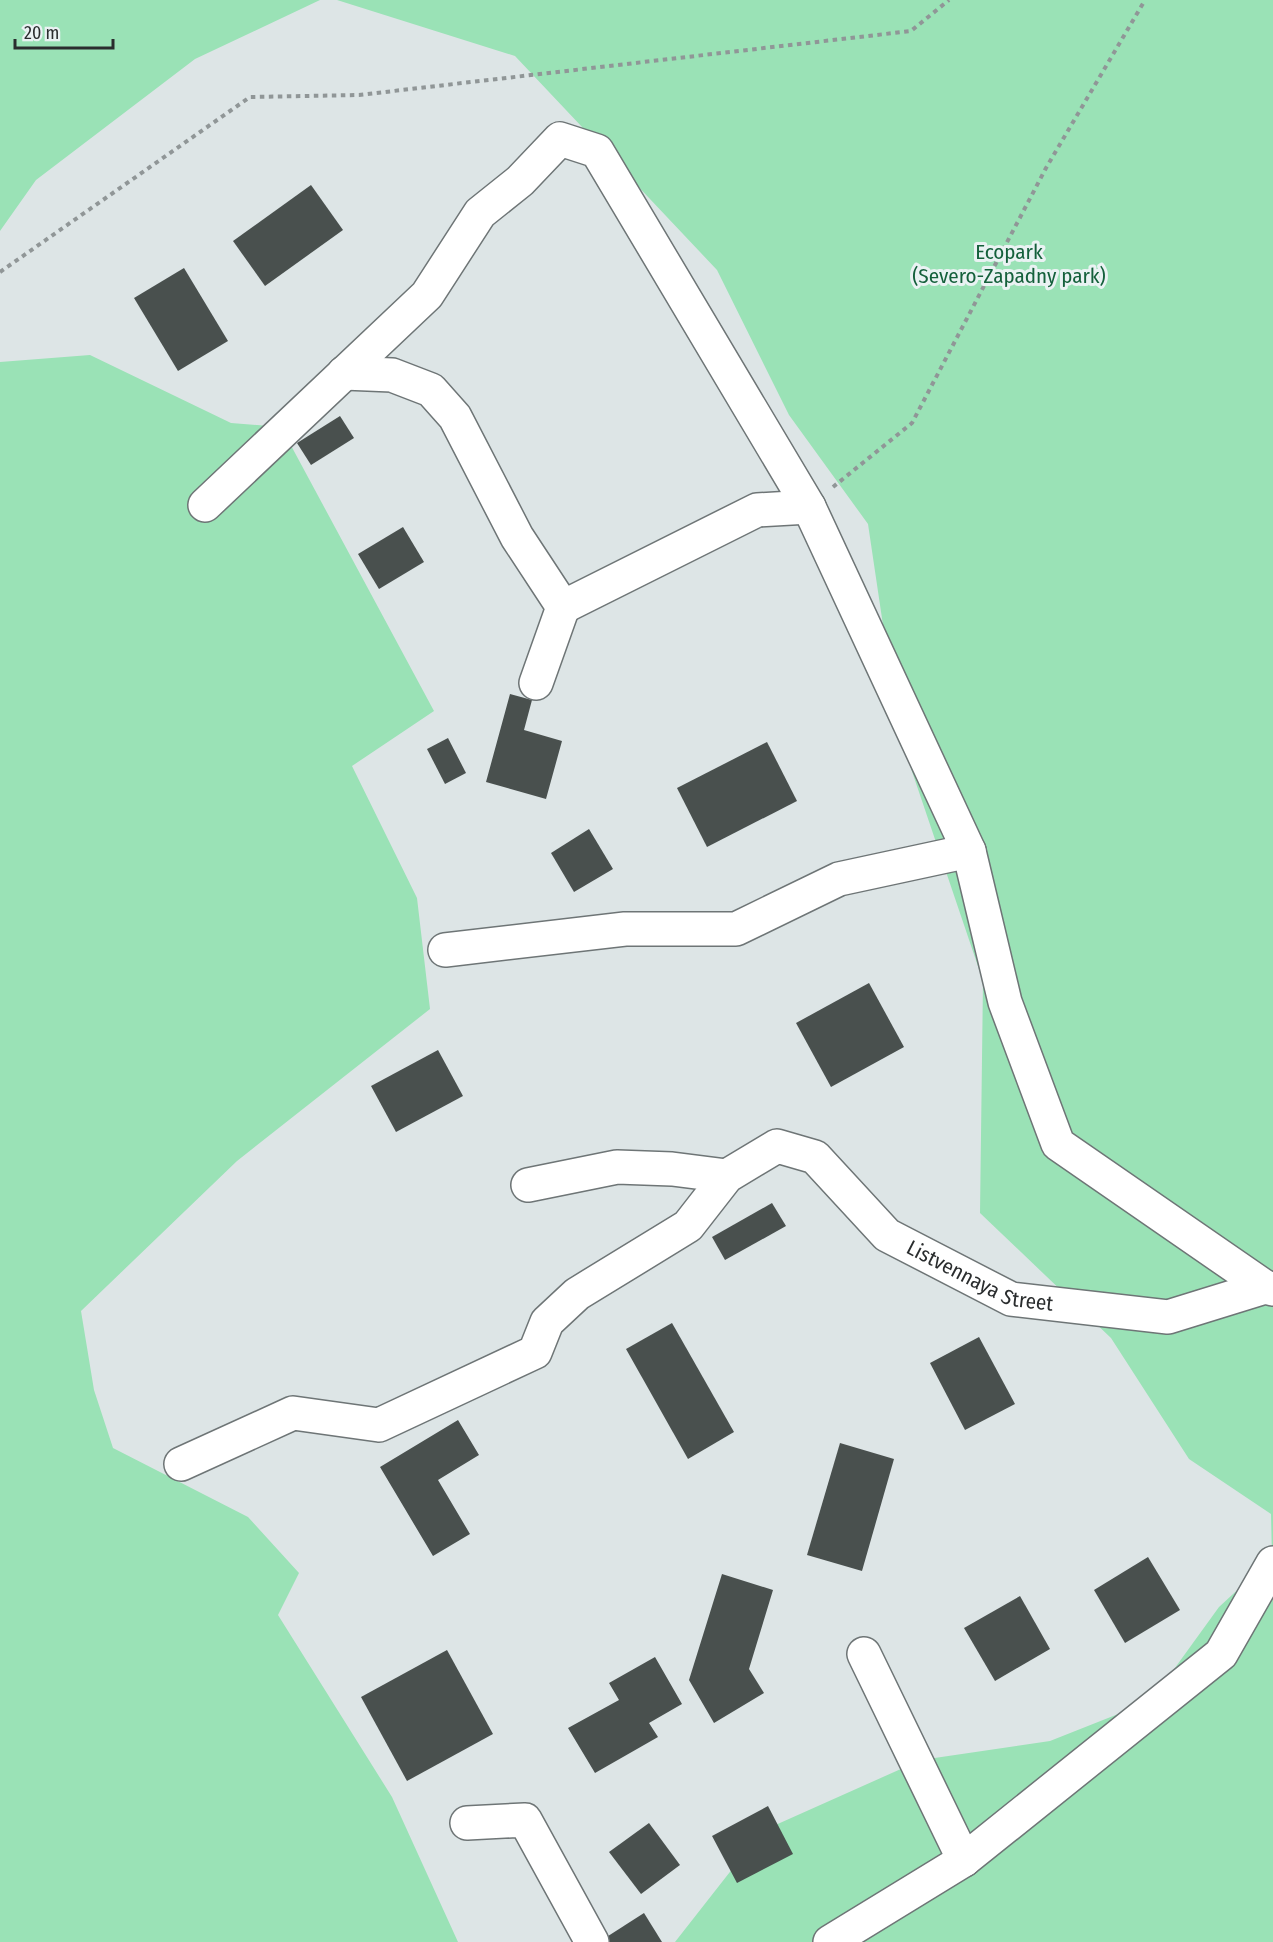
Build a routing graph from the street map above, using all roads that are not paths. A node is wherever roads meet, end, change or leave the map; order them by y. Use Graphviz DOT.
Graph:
graph roads {
  1 [pos="344,373"];
  2 [pos="205,505"];
  3 [pos="809,507"];
  4 [pos="563,607"];
  5 [pos="536,683"];
  6 [pos="969,851"];
  7 [pos="445,950"];
  8 [pos="727,1176"];
  9 [pos="528,1185"];
  10 [pos="1269,1288"];
  11 [pos="181,1464"];
  12 [pos="1273,1563"];
  13 [pos="864,1654"];
  14 [pos="467,1823"];
  15 [pos="964,1860"];
  16 [pos="592,1942"];
  17 [pos="830,1942"];
  1 -- 2 [label="street"];
  1 -- 3 [label="street"];
  1 -- 4 [label="street"];
  3 -- 4 [label="street"];
  3 -- 6 [label="street"];
  4 -- 5 [label="street"];
  6 -- 7 [label="street"];
  6 -- 10 [label="street"];
  8 -- 9 [label="street"];
  8 -- 10 [label="street, Listvennaya Street"];
  8 -- 11 [label="street"];
  12 -- 15 [label="street"];
  13 -- 15 [label="street"];
  14 -- 16 [label="street"];
  15 -- 17 [label="street"];
}
